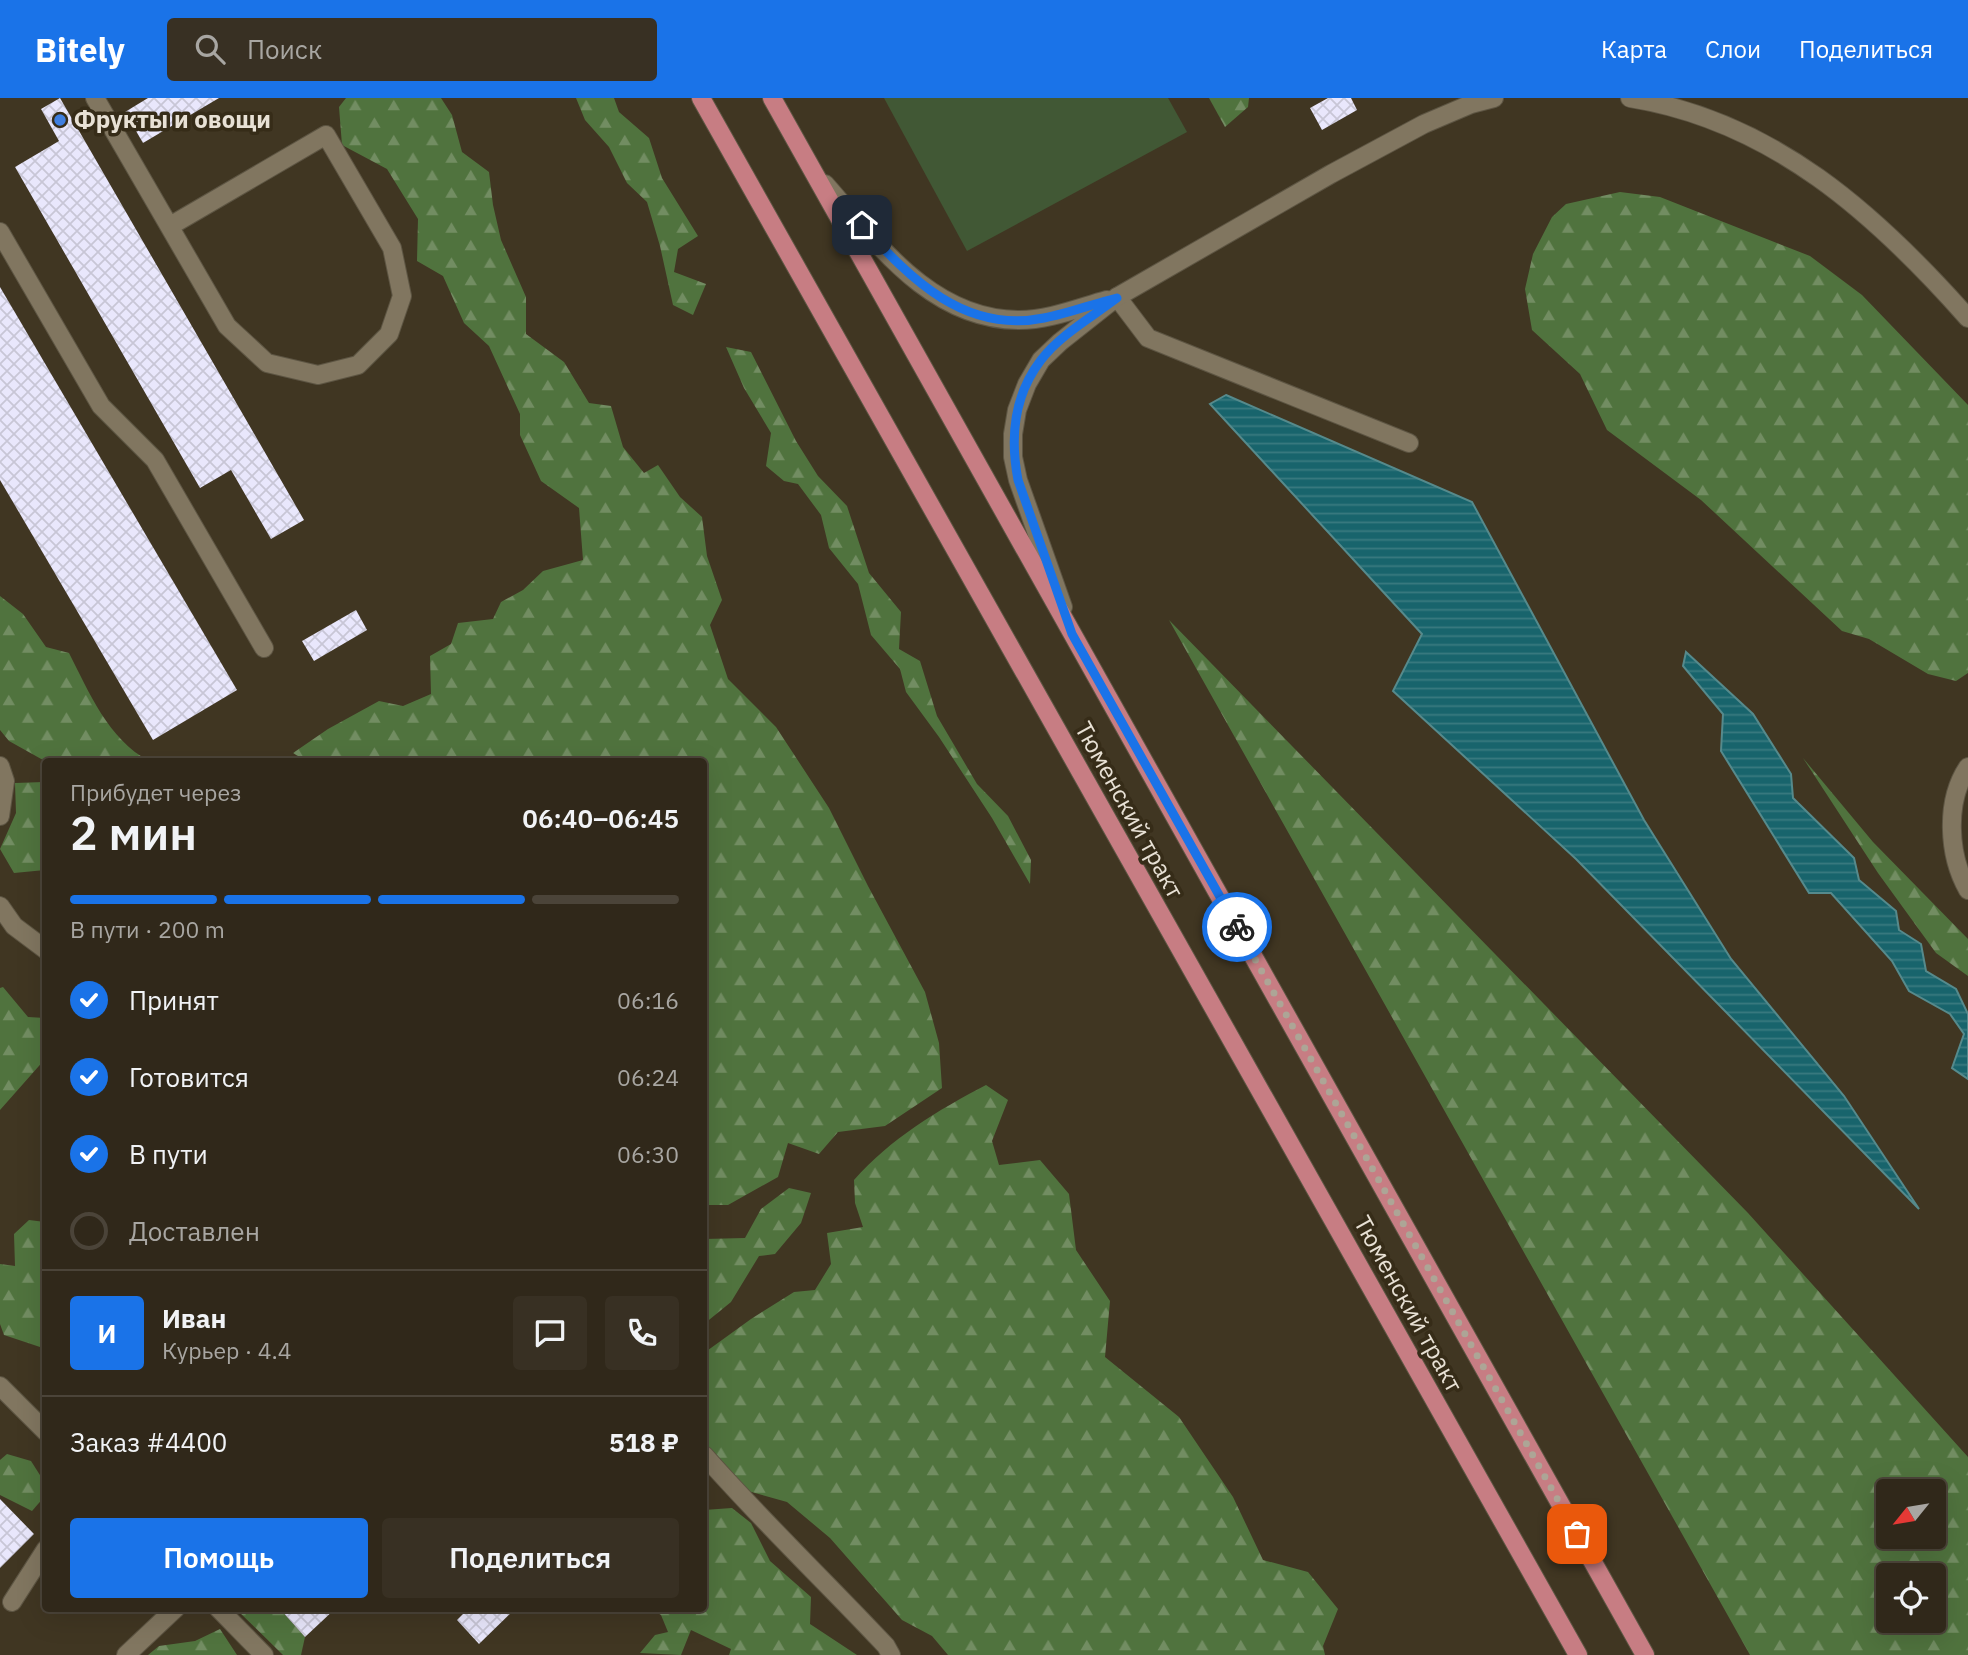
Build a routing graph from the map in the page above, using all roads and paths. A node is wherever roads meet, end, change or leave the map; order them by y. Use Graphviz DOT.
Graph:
graph roads {
  1 [pos="95,98"];
  2 [pos="701,98"];
  3 [pos="772,98"];
  4 [pos="1494,98"];
  5 [pos="1630,98"];
  6 [pos="812,169"];
  7 [pos="170,226"];
  8 [pos="0,232"];
  9 [pos="1117,298"];
  10 [pos="1968,318"];
  11 [pos="1409,443"];
  12 [pos="1072,634"];
  13 [pos="264,648"];
  14 [pos="0,766"];
  15 [pos="1968,767"];
  16 [pos="0,816"];
  17 [pos="1968,890"];
  18 [pos="0,906"];
  19 [pos="42,947"];
  20 [pos="0,1386"];
  21 [pos="42,1428"];
  22 [pos="707,1458"];
  23 [pos="42,1555"];
  24 [pos="12,1602"];
  25 [pos="172,1612"];
  26 [pos="222,1612"];
  27 [pos="126,1655"];
  28 [pos="264,1655"];
  29 [pos="891,1655"];
  30 [pos="1578,1655"];
  31 [pos="1645,1655"];
  1 -- 7 [label="street"];
  2 -- 30 [label="main road, Тюменский тракт"];
  3 -- 6 [label="main road, Тюменский тракт"];
  4 -- 9 [label="street"];
  5 -- 10 [label="street"];
  6 -- 9 [label="street"];
  6 -- 12 [label="main road, Тюменский тракт"];
  7 -- 7 [label="street"];
  8 -- 13 [label="street"];
  9 -- 11 [label="street"];
  9 -- 12 [label="street"];
  12 -- 31 [label="main road, Тюменский тракт"];
  14 -- 16 [label="street"];
  15 -- 17 [label="street"];
  18 -- 19 [label="street"];
  20 -- 21 [label="street"];
  22 -- 29 [label="street"];
  23 -- 24 [label="street"];
  25 -- 27 [label="street"];
  26 -- 28 [label="street"];
}
